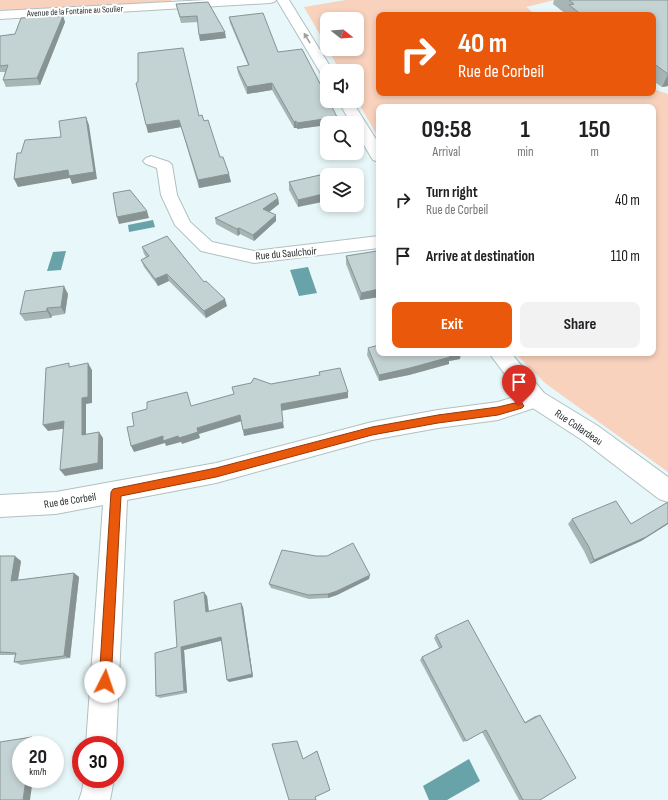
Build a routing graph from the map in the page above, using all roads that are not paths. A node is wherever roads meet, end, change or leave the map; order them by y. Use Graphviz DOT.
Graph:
graph roads {
  1 [pos="270,0"];
  2 [pos="284,0"];
  3 [pos="0,15"];
  4 [pos="322,64"];
  5 [pos="349,108"];
  6 [pos="376,152"];
  7 [pos="151,161"];
  8 [pos="376,242"];
  9 [pos="501,356"];
  10 [pos="536,399"];
  11 [pos="668,491"];
  12 [pos="116,492"];
  13 [pos="0,506"];
  14 [pos="102,736"];
  15 [pos="98,788"];
  16 [pos="94,800"];
  1 -- 3 [label="street, Avenue de la Fontaine au Soulier"];
  4 -- 2 [label="street, one-way"];
  5 -- 6 [label="street"];
  7 -- 8 [label="street, Rue du Saulchoir"];
  9 -- 10 [label="street, Rue Collardeau"];
  10 -- 11 [label="street, Rue Collardeau"];
  10 -- 12 [label="street, Rue de Corbeil"];
  12 -- 13 [label="street, Rue de Corbeil"];
  12 -- 14 [label="street"];
  15 -- 16 [label="street"];
}
